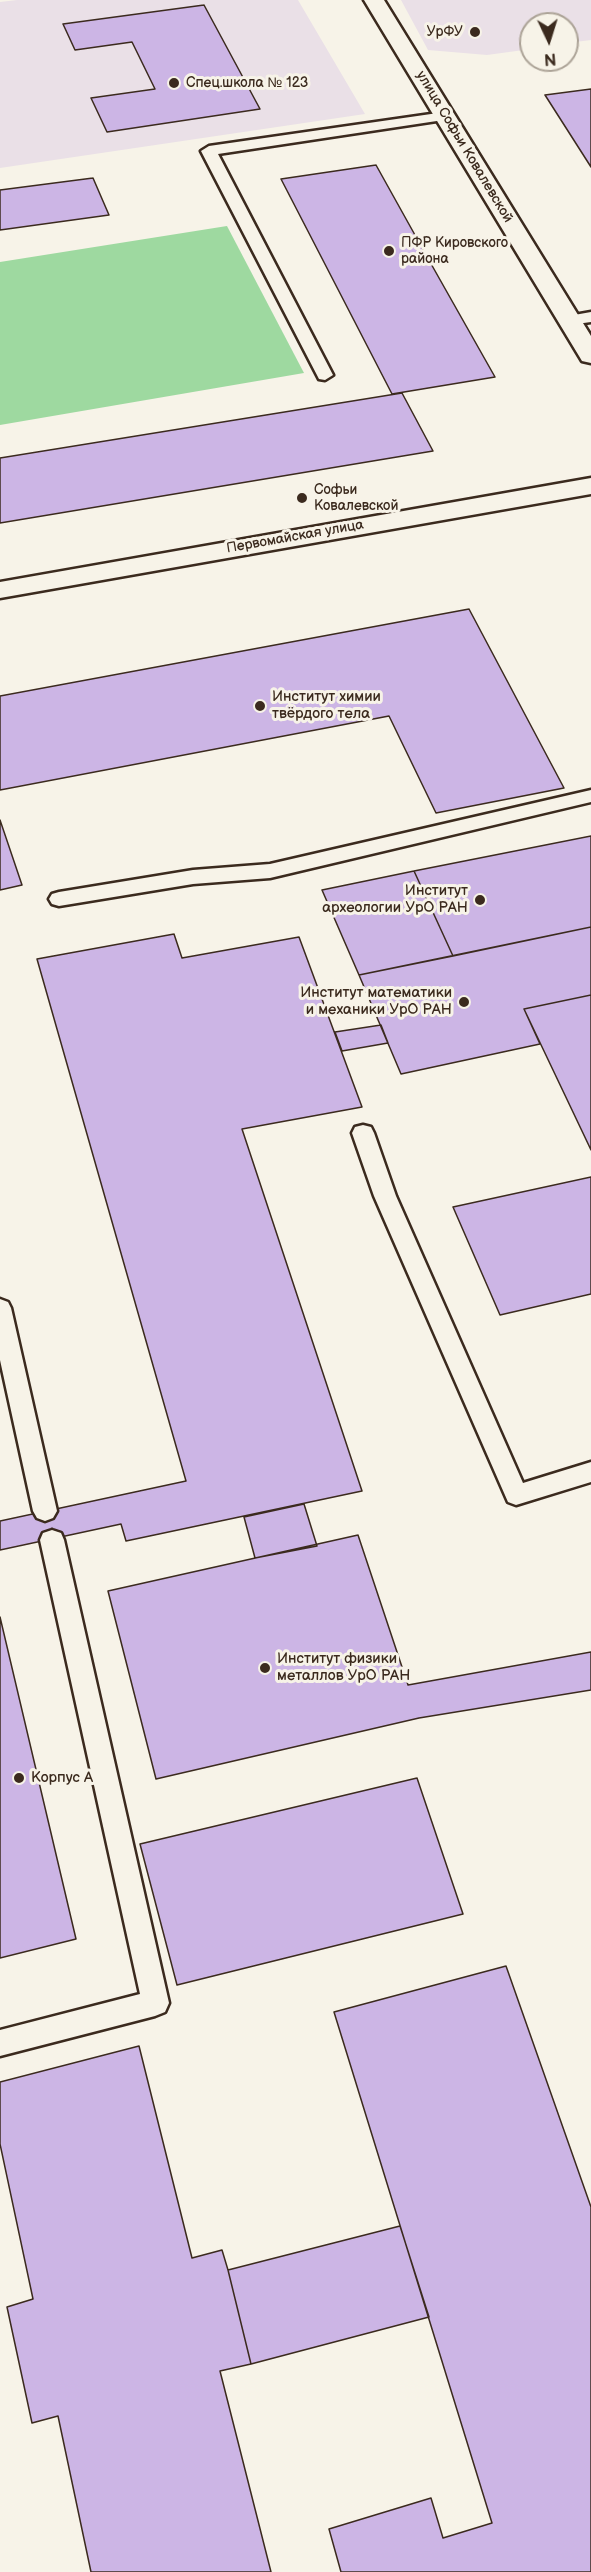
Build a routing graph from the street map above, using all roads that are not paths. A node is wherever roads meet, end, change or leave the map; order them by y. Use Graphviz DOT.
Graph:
graph roads {
  1 [pos="374,0"];
  2 [pos="445,116"];
  3 [pos="580,318"];
  4 [pos="591,356"];
  5 [pos="325,375"];
  6 [pos="591,486"];
  7 [pos="0,590"];
  8 [pos="591,796"];
  9 [pos="59,899"];
  10 [pos="363,1133"];
  11 [pos="0,1308"];
  12 [pos="591,1472"];
  13 [pos="45,1511"];
  14 [pos="52,1540"];
  15 [pos="0,2043"];
  1 -- 2 [label="street, улица Софьи Ковалевской"];
  2 -- 3 [label="street, улица Софьи Ковалевской"];
  2 -- 5 [label="lane"];
  3 -- 4 [label="street, улица Софьи Ковалевской"];
  6 -- 7 [label="street, Первомайская улица"];
  8 -- 9 [label="lane"];
  10 -- 12 [label="lane"];
  11 -- 13 [label="lane"];
  14 -- 15 [label="lane"];
}
